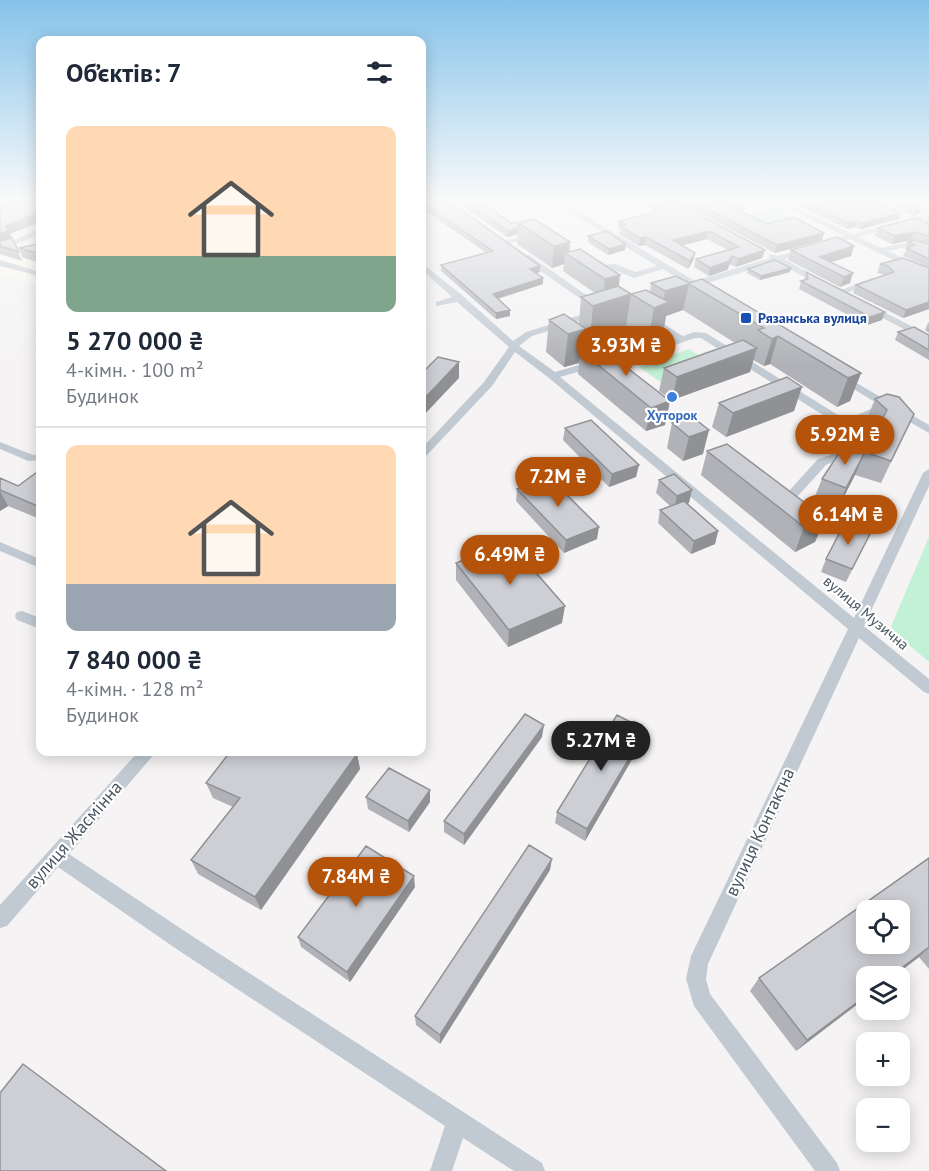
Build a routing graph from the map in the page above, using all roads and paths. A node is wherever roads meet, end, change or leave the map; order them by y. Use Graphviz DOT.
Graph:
graph roads {
  1 [pos="525,256"];
  2 [pos="645,256"];
  3 [pos="771,256"];
  4 [pos="784,256"];
  5 [pos="890,256"];
  6 [pos="775,258"];
  7 [pos="16,260"];
  8 [pos="3,264"];
  9 [pos="584,264"];
  10 [pos="664,267"];
  11 [pos="426,272"];
  12 [pos="36,273"];
  13 [pos="929,274"];
  14 [pos="880,278"];
  15 [pos="696,286"];
  16 [pos="678,289"];
  17 [pos="840,292"];
  18 [pos="713,297"];
  19 [pos="850,297"];
  20 [pos="460,298"];
  21 [pos="860,303"];
  22 [pos="439,304"];
  23 [pos="636,310"];
  24 [pos="682,339"];
  25 [pos="929,339"];
  26 [pos="514,347"];
  27 [pos="827,368"];
  28 [pos="554,376"];
  29 [pos="888,405"];
  30 [pos="844,424"];
  31 [pos="929,430"];
  32 [pos="0,445"];
  33 [pos="426,450"];
  34 [pos="36,458"];
  35 [pos="929,473"];
  36 [pos="793,494"];
  37 [pos="0,546"];
  38 [pos="36,562"];
  39 [pos="22,616"];
  40 [pos="36,622"];
  41 [pos="856,626"];
  42 [pos="929,688"];
  43 [pos="144,756"];
  44 [pos="56,855"];
  45 [pos="0,918"];
  46 [pos="458,1120"];
  47 [pos="441,1171"];
  48 [pos="534,1171"];
  49 [pos="828,1171"];
  1 -- 26 [label="street"];
  2 -- 10 [label="street"];
  3 -- 6 [label="street"];
  4 -- 6 [label="street"];
  5 -- 13 [label="street"];
  6 -- 15 [label="street"];
  6 -- 17 [label="street"];
  7 -- 8 [label="street"];
  8 -- 12 [label="street"];
  9 -- 10 [label="street"];
  10 -- 15 [label="street"];
  11 -- 20 [label="street, вулиця Музична"];
  14 -- 17 [label="street"];
  15 -- 16 [label="street"];
  15 -- 18 [label="street"];
  17 -- 19 [label="street"];
  20 -- 22 [label="street"];
  20 -- 26 [label="street, вулиця Музична"];
  21 -- 25 [label="street"];
  23 -- 24 [label="street"];
  24 -- 28 [label="street"];
  24 -- 30 [label="street"];
  26 -- 28 [label="street, вулиця Музична"];
  26 -- 33 [label="street"];
  27 -- 29 [label="street"];
  28 -- 41 [label="street, вулиця Музична"];
  29 -- 30 [label="street"];
  29 -- 31 [label="street"];
  30 -- 36 [label="street"];
  32 -- 34 [label="street"];
  35 -- 41 [label="street, вулиця Контактна"];
  37 -- 38 [label="street"];
  39 -- 40 [label="street"];
  41 -- 42 [label="street, вулиця Музична"];
  41 -- 49 [label="street, вулиця Контактна"];
  43 -- 44 [label="street, вулиця Жасмінна"];
  44 -- 45 [label="street, вулиця Жасмінна"];
  44 -- 46 [label="street"];
  46 -- 47 [label="street"];
  46 -- 48 [label="street"];
}
